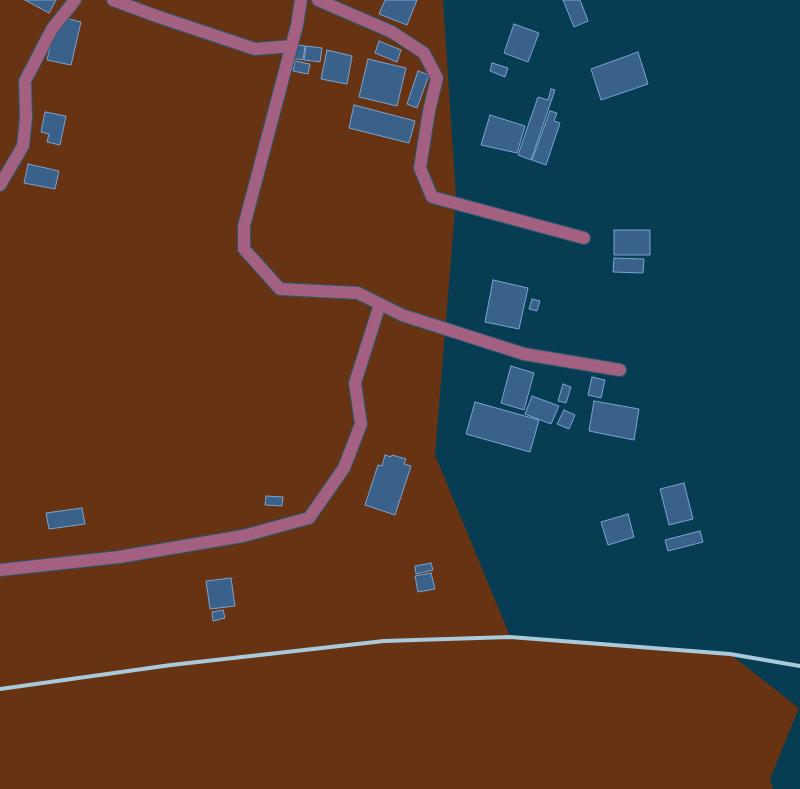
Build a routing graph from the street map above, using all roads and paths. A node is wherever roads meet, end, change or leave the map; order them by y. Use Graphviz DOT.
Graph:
graph roads {
  1 [pos="75,0"];
  2 [pos="113,0"];
  3 [pos="301,0"];
  4 [pos="318,0"];
  5 [pos="292,46"];
  6 [pos="0,185"];
  7 [pos="584,238"];
  8 [pos="380,304"];
  9 [pos="620,370"];
  10 [pos="0,570"];
  1 -- 6 [label="street"];
  2 -- 5 [label="street"];
  3 -- 5 [label="street"];
  4 -- 7 [label="street"];
  5 -- 8 [label="street"];
  8 -- 9 [label="street"];
  8 -- 10 [label="street"];
}
